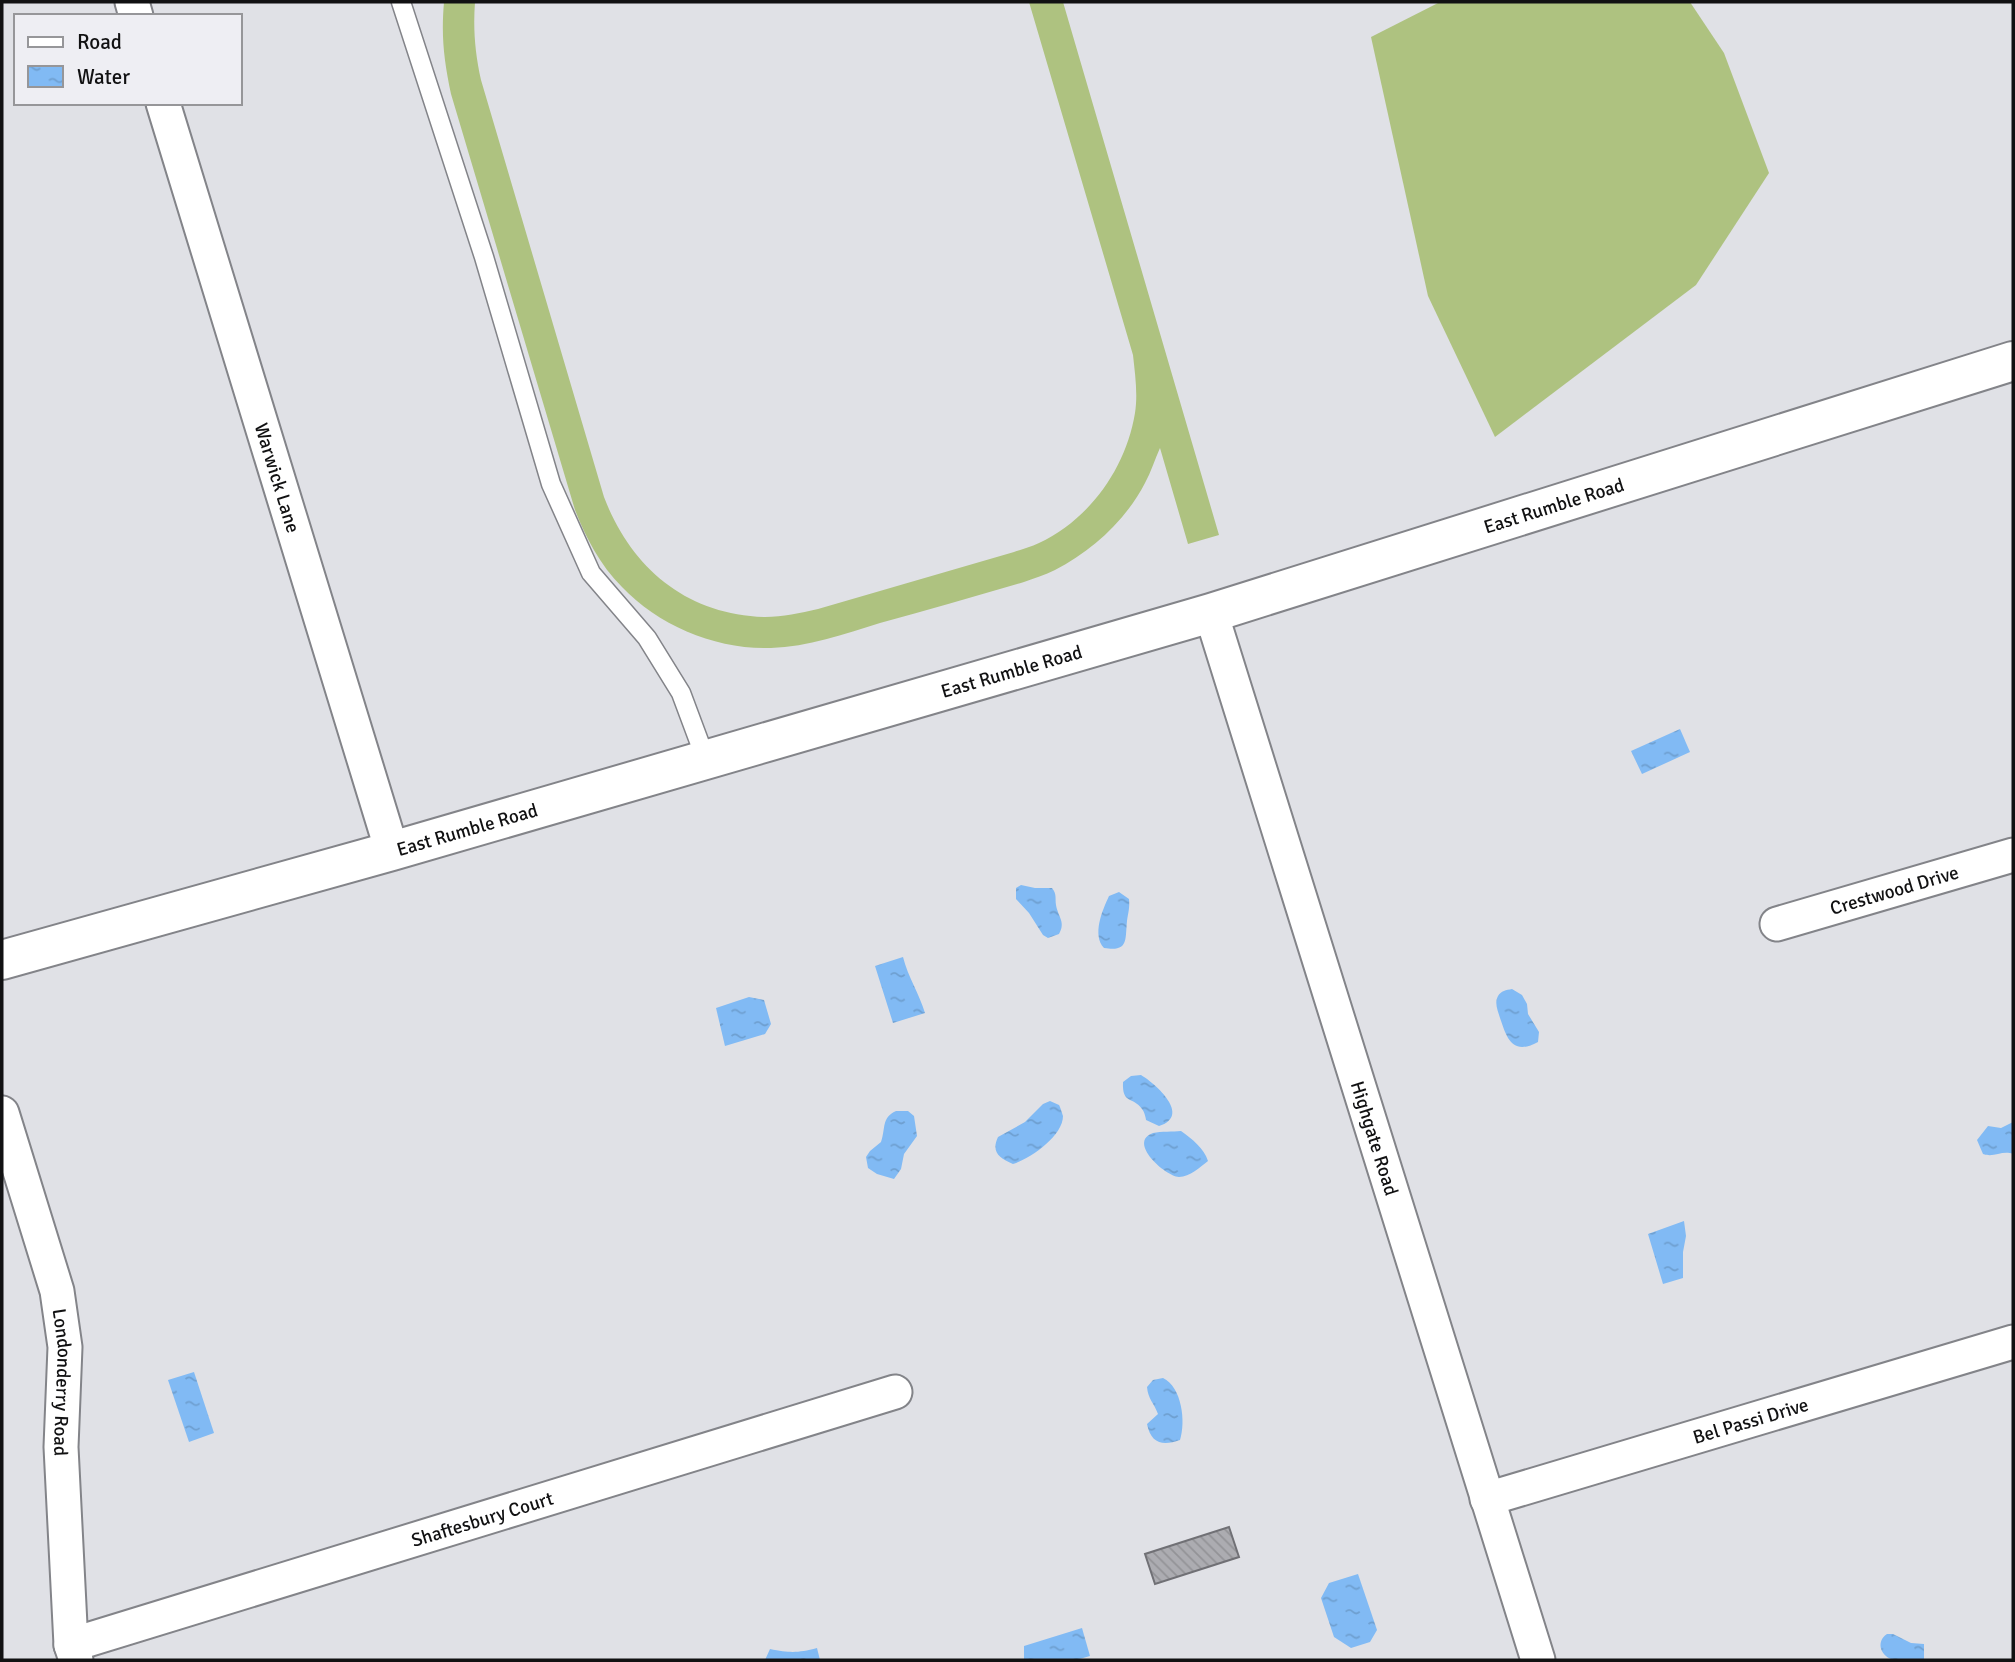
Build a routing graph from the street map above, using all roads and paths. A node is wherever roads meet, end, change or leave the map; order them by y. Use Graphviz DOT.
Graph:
graph roads {
  1 [pos="401,2"];
  2 [pos="164,105"];
  3 [pos="2013,361"];
  4 [pos="1211,613"];
  5 [pos="706,760"];
  6 [pos="392,851"];
  7 [pos="2013,855"];
  8 [pos="1777,924"];
  9 [pos="2,960"];
  10 [pos="2,1113"];
  11 [pos="2013,1342"];
  12 [pos="895,1392"];
  13 [pos="1487,1499"];
  14 [pos="74,1653"];
  15 [pos="1538,1660"];
  1 -- 5 [label="lane"];
  2 -- 6 [label="street, Warwick Lane"];
  3 -- 4 [label="street, East Rumble Road"];
  4 -- 5 [label="street, East Rumble Road"];
  4 -- 13 [label="street, Highgate Road"];
  5 -- 6 [label="street, East Rumble Road"];
  6 -- 9 [label="street, East Rumble Road"];
  7 -- 8 [label="street, Crestwood Drive"];
  10 -- 14 [label="street, Londonderry Road"];
  11 -- 13 [label="street, Bel Passi Drive"];
  12 -- 14 [label="street, Shaftesbury Court"];
  13 -- 15 [label="street, Highgate Road"];
}
